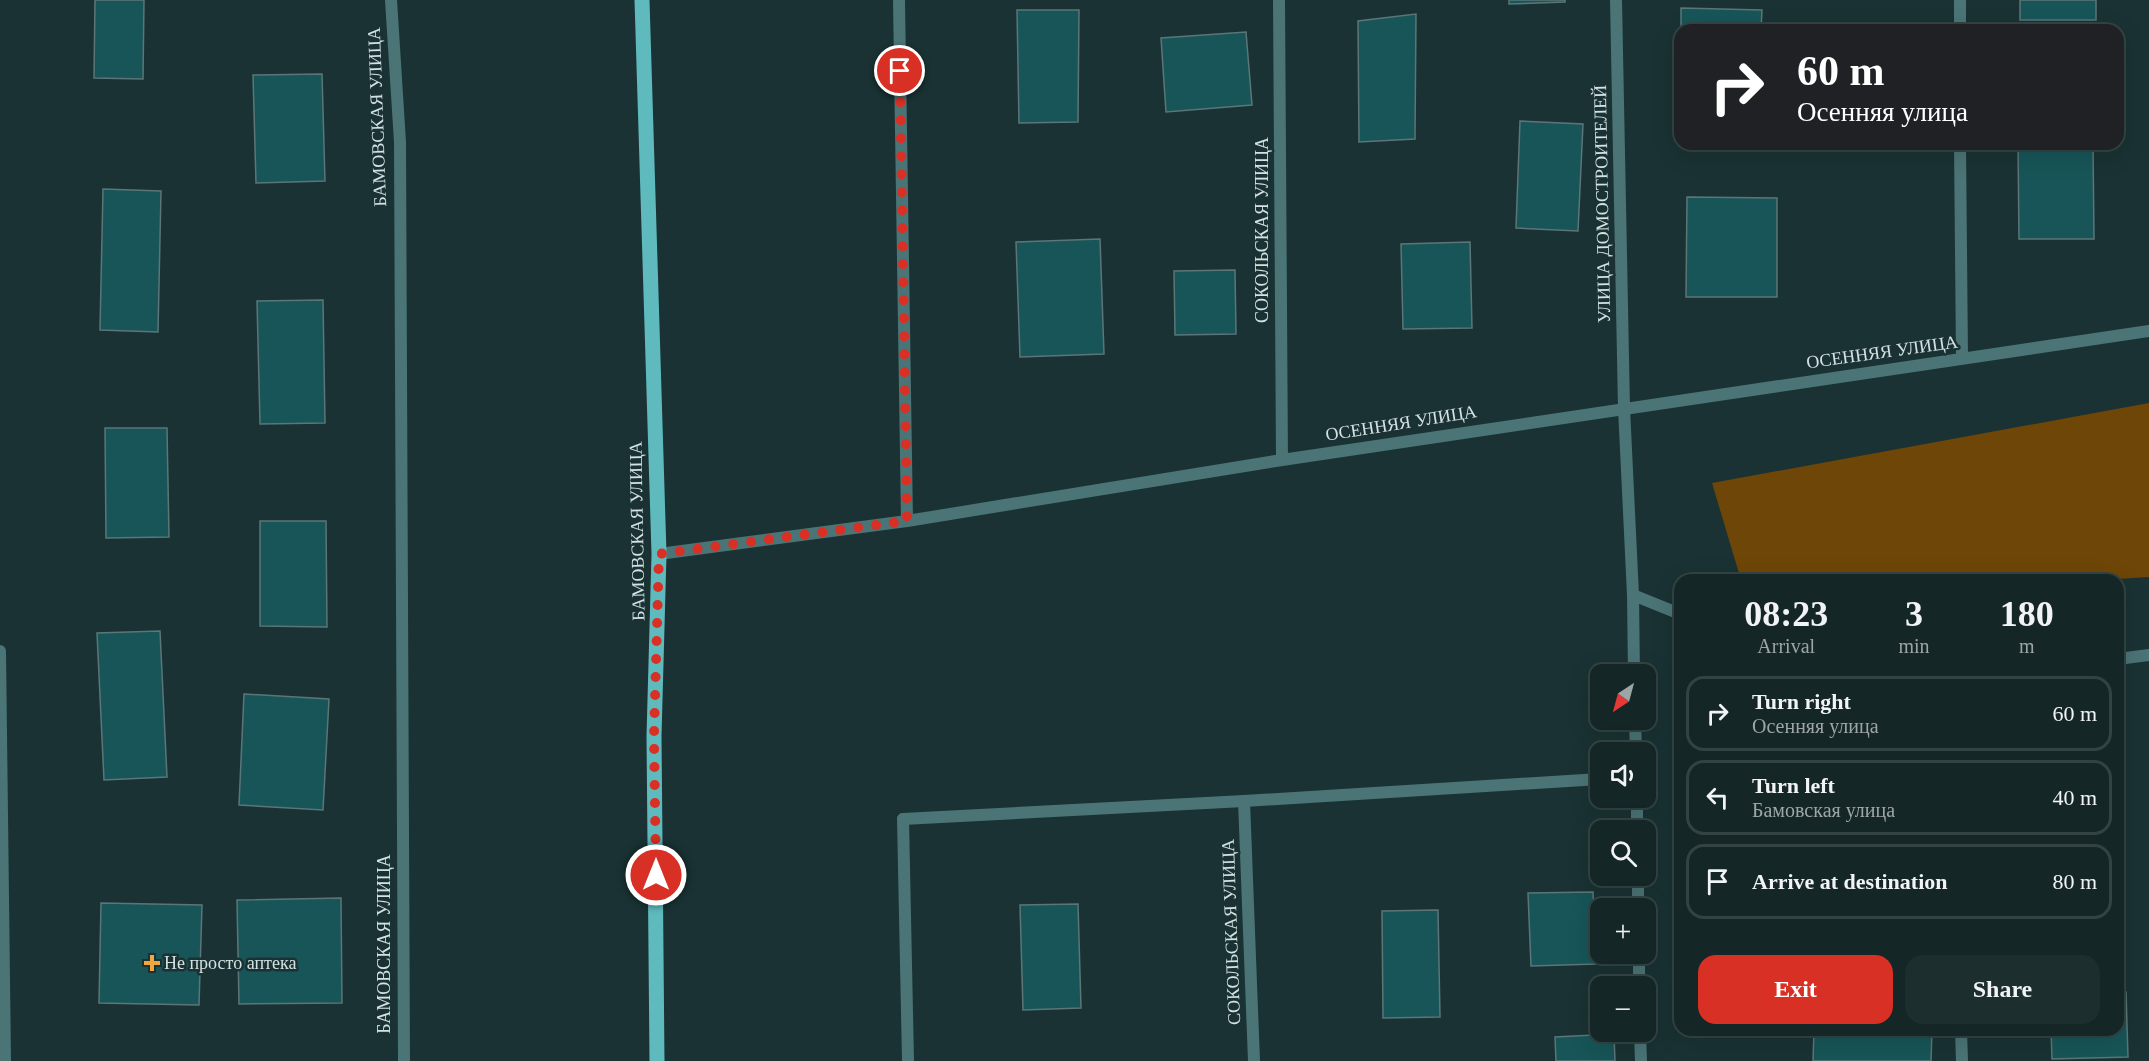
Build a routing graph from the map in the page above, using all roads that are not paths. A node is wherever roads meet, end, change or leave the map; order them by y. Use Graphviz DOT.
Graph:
graph roads {
  1 [pos="391,0"];
  2 [pos="642,0"];
  3 [pos="898,0"];
  4 [pos="1279,0"];
  5 [pos="1616,0"];
  6 [pos="1960,0"];
  7 [pos="1960,24"];
  8 [pos="1960,150"];
  9 [pos="2149,331"];
  10 [pos="1962,358"];
  11 [pos="1624,408"];
  12 [pos="1282,460"];
  13 [pos="907,521"];
  14 [pos="659,554"];
  15 [pos="1633,595"];
  16 [pos="1674,612"];
  17 [pos="0,651"];
  18 [pos="2149,655"];
  19 [pos="2124,658"];
  20 [pos="1634,664"];
  21 [pos="1590,780"];
  22 [pos="1244,801"];
  23 [pos="1961,1036"];
  24 [pos="1640,1042"];
  25 [pos="5,1061"];
  26 [pos="404,1061"];
  27 [pos="657,1061"];
  28 [pos="908,1061"];
  29 [pos="1254,1061"];
  30 [pos="1641,1061"];
  31 [pos="1962,1061"];
  1 -- 26 [label="street, БАМОВСКАЯ УЛИЦА"];
  2 -- 14 [label="main road, БАМОВСКАЯ УЛИЦА"];
  3 -- 13 [label="street"];
  4 -- 12 [label="street, СОКОЛЬСКАЯ УЛИЦА"];
  5 -- 11 [label="street, УЛИЦА ДОМОСТРОИТЕЛЕЙ"];
  6 -- 7 [label="street"];
  8 -- 10 [label="street"];
  9 -- 10 [label="street, ОСЕННЯЯ УЛИЦА"];
  10 -- 11 [label="street, ОСЕННЯЯ УЛИЦА"];
  11 -- 12 [label="street, ОСЕННЯЯ УЛИЦА"];
  11 -- 15 [label="street, УЛИЦА ДОМОСТРОИТЕЛЕЙ"];
  12 -- 13 [label="street, ОСЕННЯЯ УЛИЦА"];
  13 -- 14 [label="street, ОСЕННЯЯ УЛИЦА"];
  14 -- 27 [label="main road, БАМОВСКАЯ УЛИЦА"];
  15 -- 16 [label="street"];
  15 -- 20 [label="street"];
  17 -- 25 [label="street"];
  18 -- 19 [label="street"];
  21 -- 22 [label="street"];
  22 -- 28 [label="street"];
  22 -- 29 [label="street, СОКОЛЬСКАЯ УЛИЦА"];
  23 -- 31 [label="street"];
  24 -- 30 [label="street"];
}
